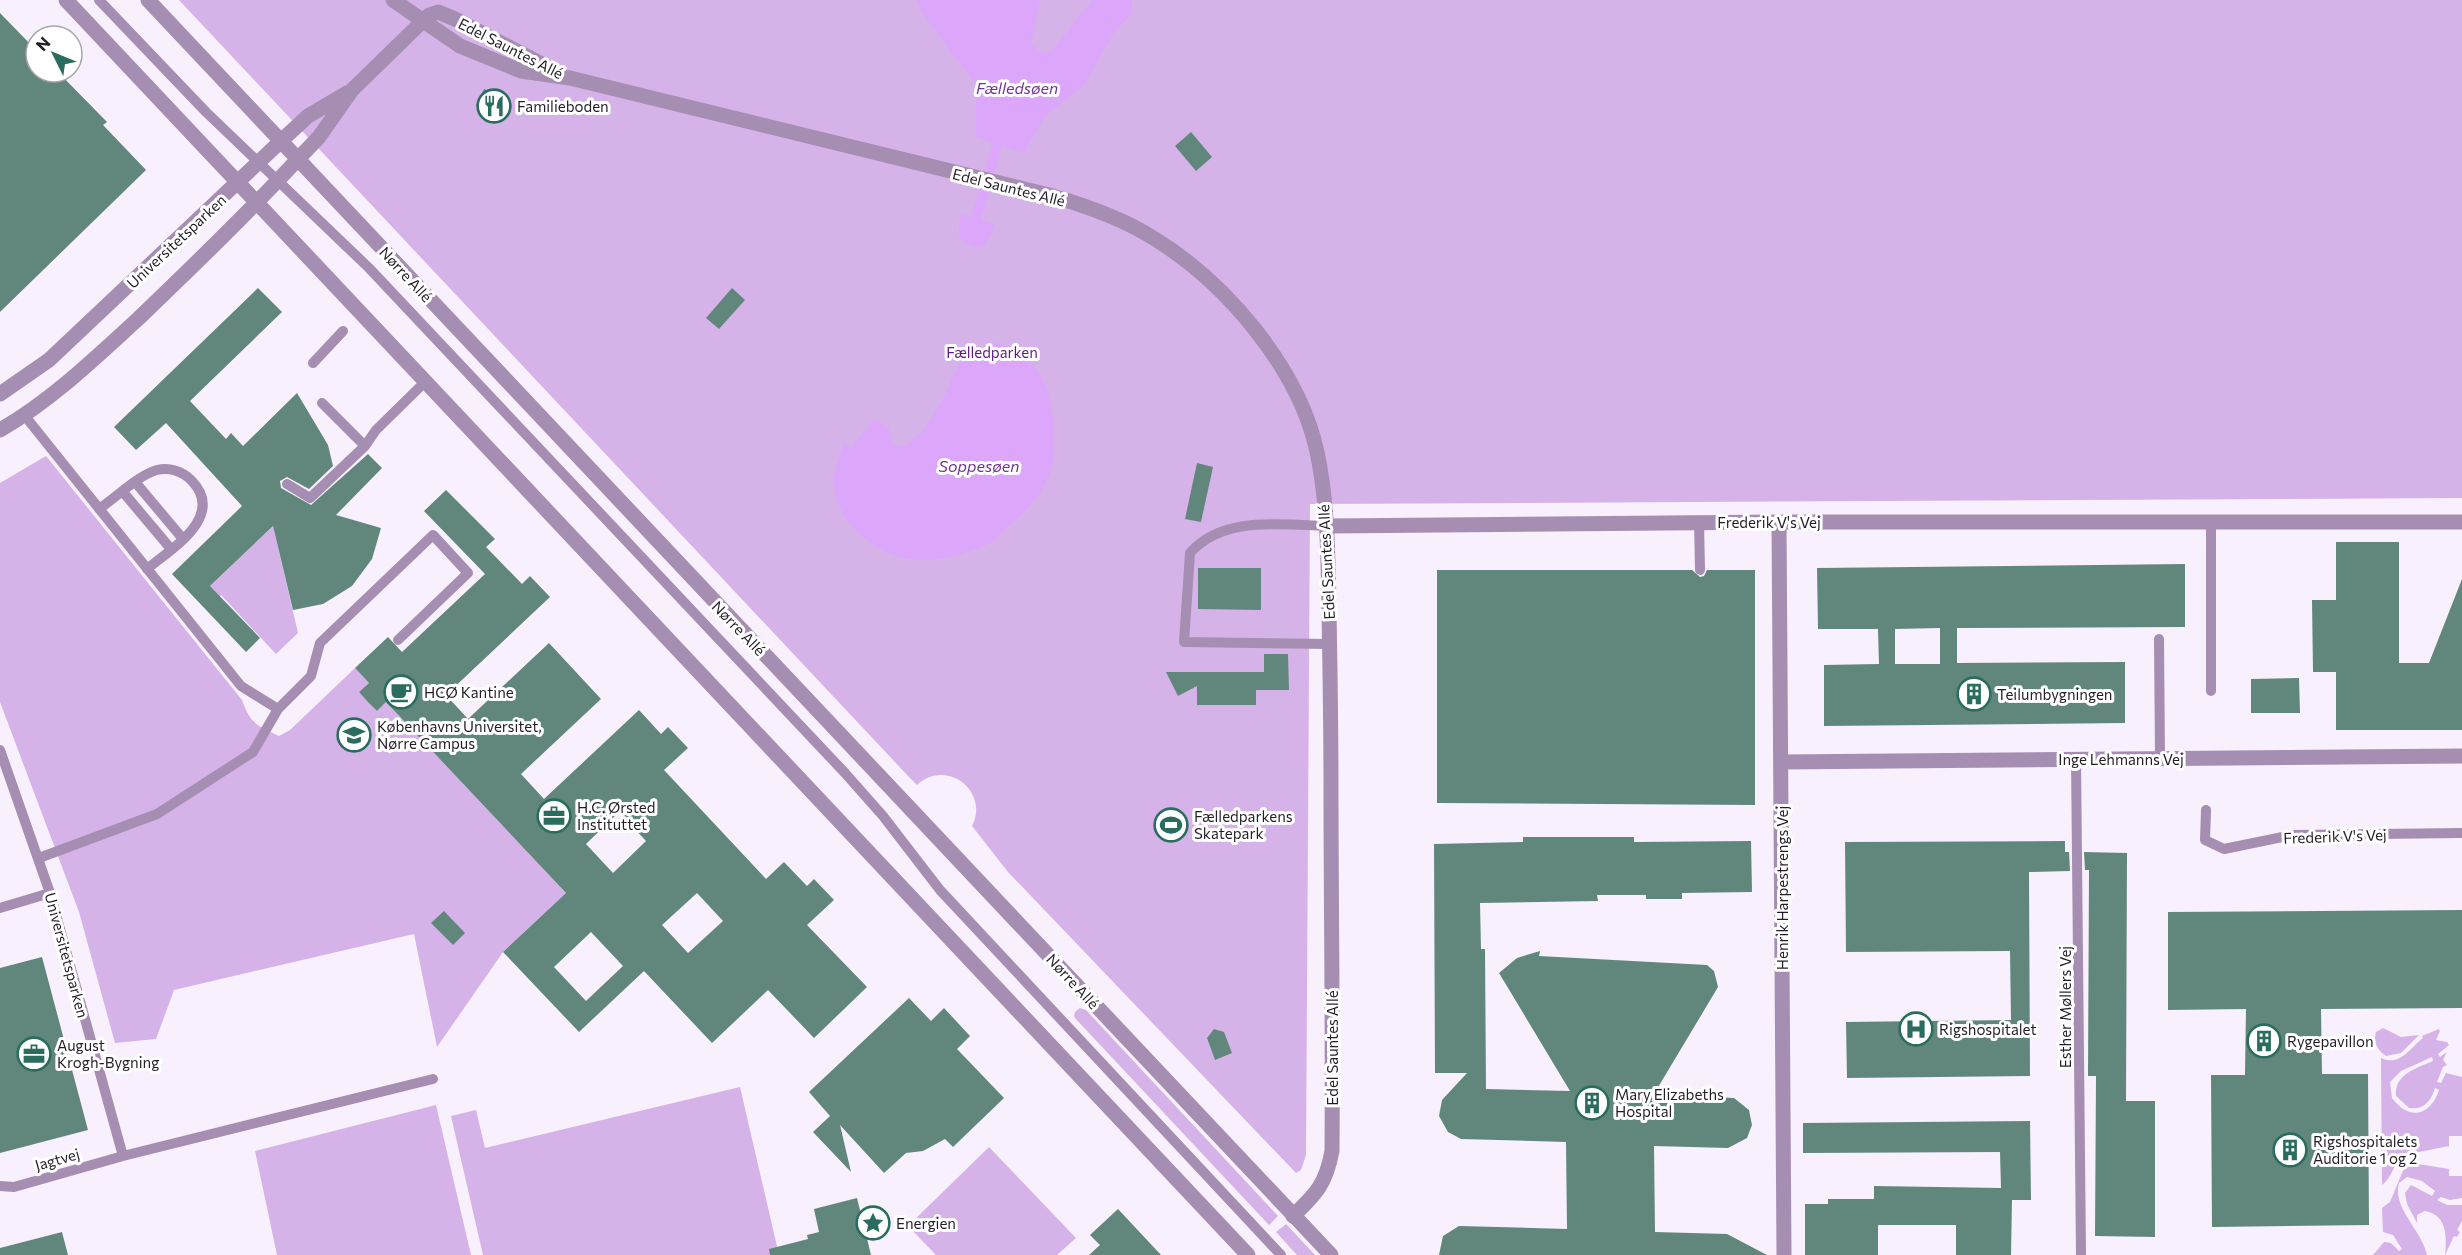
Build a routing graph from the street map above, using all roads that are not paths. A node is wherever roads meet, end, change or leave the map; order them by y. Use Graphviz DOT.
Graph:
graph roads {
  1 [pos="66,0"];
  2 [pos="99,0"];
  3 [pos="148,0"];
  4 [pos="393,0"];
  5 [pos="420,21"];
  6 [pos="570,78"];
  7 [pos="352,90"];
  8 [pos="281,141"];
  9 [pos="298,159"];
  10 [pos="259,162"];
  11 [pos="278,181"];
  12 [pos="238,182"];
  13 [pos="258,202"];
  14 [pos="344,331"];
  15 [pos="313,363"];
  16 [pos="426,381"];
  17 [pos="0,394"];
  18 [pos="322,403"];
  19 [pos="25,416"];
  20 [pos="0,430"];
  21 [pos="365,446"];
  22 [pos="136,483"];
  23 [pos="287,484"];
  24 [pos="123,492"];
  25 [pos="99,509"];
  26 [pos="2211,521"];
  27 [pos="1699,522"];
  28 [pos="1779,522"];
  29 [pos="2462,522"];
  30 [pos="1328,526"];
  31 [pos="183,539"];
  32 [pos="171,549"];
  33 [pos="147,569"];
  34 [pos="1700,570"];
  35 [pos="398,639"];
  36 [pos="2159,639"];
  37 [pos="1330,644"];
  38 [pos="2211,691"];
  39 [pos="278,709"];
  40 [pos="0,750"];
  41 [pos="2462,756"];
  42 [pos="2160,758"];
  43 [pos="2076,759"];
  44 [pos="1781,762"];
  45 [pos="2206,810"];
  46 [pos="2462,833"];
  47 [pos="39,858"];
  48 [pos="50,893"];
  49 [pos="0,908"];
  50 [pos="433,1079"];
  51 [pos="123,1156"];
  52 [pos="0,1186"];
  53 [pos="1293,1216"];
  54 [pos="1248,1255"];
  55 [pos="1281,1255"];
  56 [pos="1330,1255"];
  57 [pos="1784,1255"];
  58 [pos="2081,1255"];
  1 -- 12 [label="street"];
  2 -- 10 [label="lane"];
  3 -- 8 [label="street, Nørre Allé"];
  4 -- 5 [label="street, Edel Sauntes Allé"];
  5 -- 6 [label="street, Edel Sauntes Allé"];
  5 -- 6 [label="street, Edel Sauntes Allé"];
  5 -- 7 [label="street, Universitetsparken"];
  6 -- 30 [label="street, Edel Sauntes Allé"];
  7 -- 8 [label="street, Universitetsparken"];
  7 -- 9 [label="street, Universitetsparken"];
  8 -- 9 [label="street, Nørre Allé"];
  8 -- 10 [label="street, Universitetsparken"];
  9 -- 11 [label="street, Universitetsparken"];
  9 -- 53 [label="street, Nørre Allé"];
  10 -- 11 [label="lane"];
  10 -- 12 [label="street, Universitetsparken"];
  11 -- 13 [label="street, Universitetsparken"];
  11 -- 55 [label="lane"];
  12 -- 13 [label="street"];
  12 -- 17 [label="street, Universitetsparken"];
  13 -- 16 [label="street"];
  13 -- 19 [label="street, Universitetsparken"];
  14 -- 15 [label="lane"];
  16 -- 21 [label="lane"];
  16 -- 54 [label="street"];
  18 -- 21 [label="lane"];
  19 -- 20 [label="street, Universitetsparken"];
  19 -- 25 [label="lane"];
  21 -- 23 [label="lane"];
  22 -- 24 [label="lane"];
  22 -- 31 [label="lane"];
  22 -- 31 [label="lane"];
  24 -- 25 [label="lane"];
  24 -- 32 [label="lane"];
  25 -- 33 [label="lane"];
  26 -- 28 [label="street, Frederik V's Vej"];
  26 -- 29 [label="street, Frederik V's Vej"];
  26 -- 38 [label="lane"];
  27 -- 28 [label="street, Frederik V's Vej"];
  27 -- 30 [label="street, Frederik V's Vej"];
  27 -- 34 [label="lane"];
  28 -- 44 [label="street, Henrik Harpestrengs Vej"];
  30 -- 37 [label="street, Edel Sauntes Allé"];
  30 -- 37 [label="lane"];
  31 -- 32 [label="lane"];
  32 -- 33 [label="lane"];
  33 -- 39 [label="lane"];
  35 -- 39 [label="lane"];
  36 -- 42 [label="lane"];
  37 -- 53 [label="street, Edel Sauntes Allé"];
  39 -- 47 [label="lane"];
  40 -- 47 [label="lane, Universitetsparken"];
  41 -- 42 [label="street, Inge Lehmanns Vej"];
  42 -- 43 [label="street, Inge Lehmanns Vej"];
  43 -- 44 [label="street, Inge Lehmanns Vej"];
  43 -- 58 [label="lane, Esther Møllers Vej"];
  44 -- 57 [label="street, Henrik Harpestrengs Vej"];
  45 -- 46 [label="lane, Frederik V's Vej"];
  47 -- 48 [label="lane, Universitetsparken"];
  48 -- 49 [label="lane"];
  48 -- 51 [label="lane, Universitetsparken"];
  50 -- 51 [label="lane, Jagtvej"];
  51 -- 52 [label="lane, Jagtvej"];
  53 -- 56 [label="street, Nørre Allé"];
}
